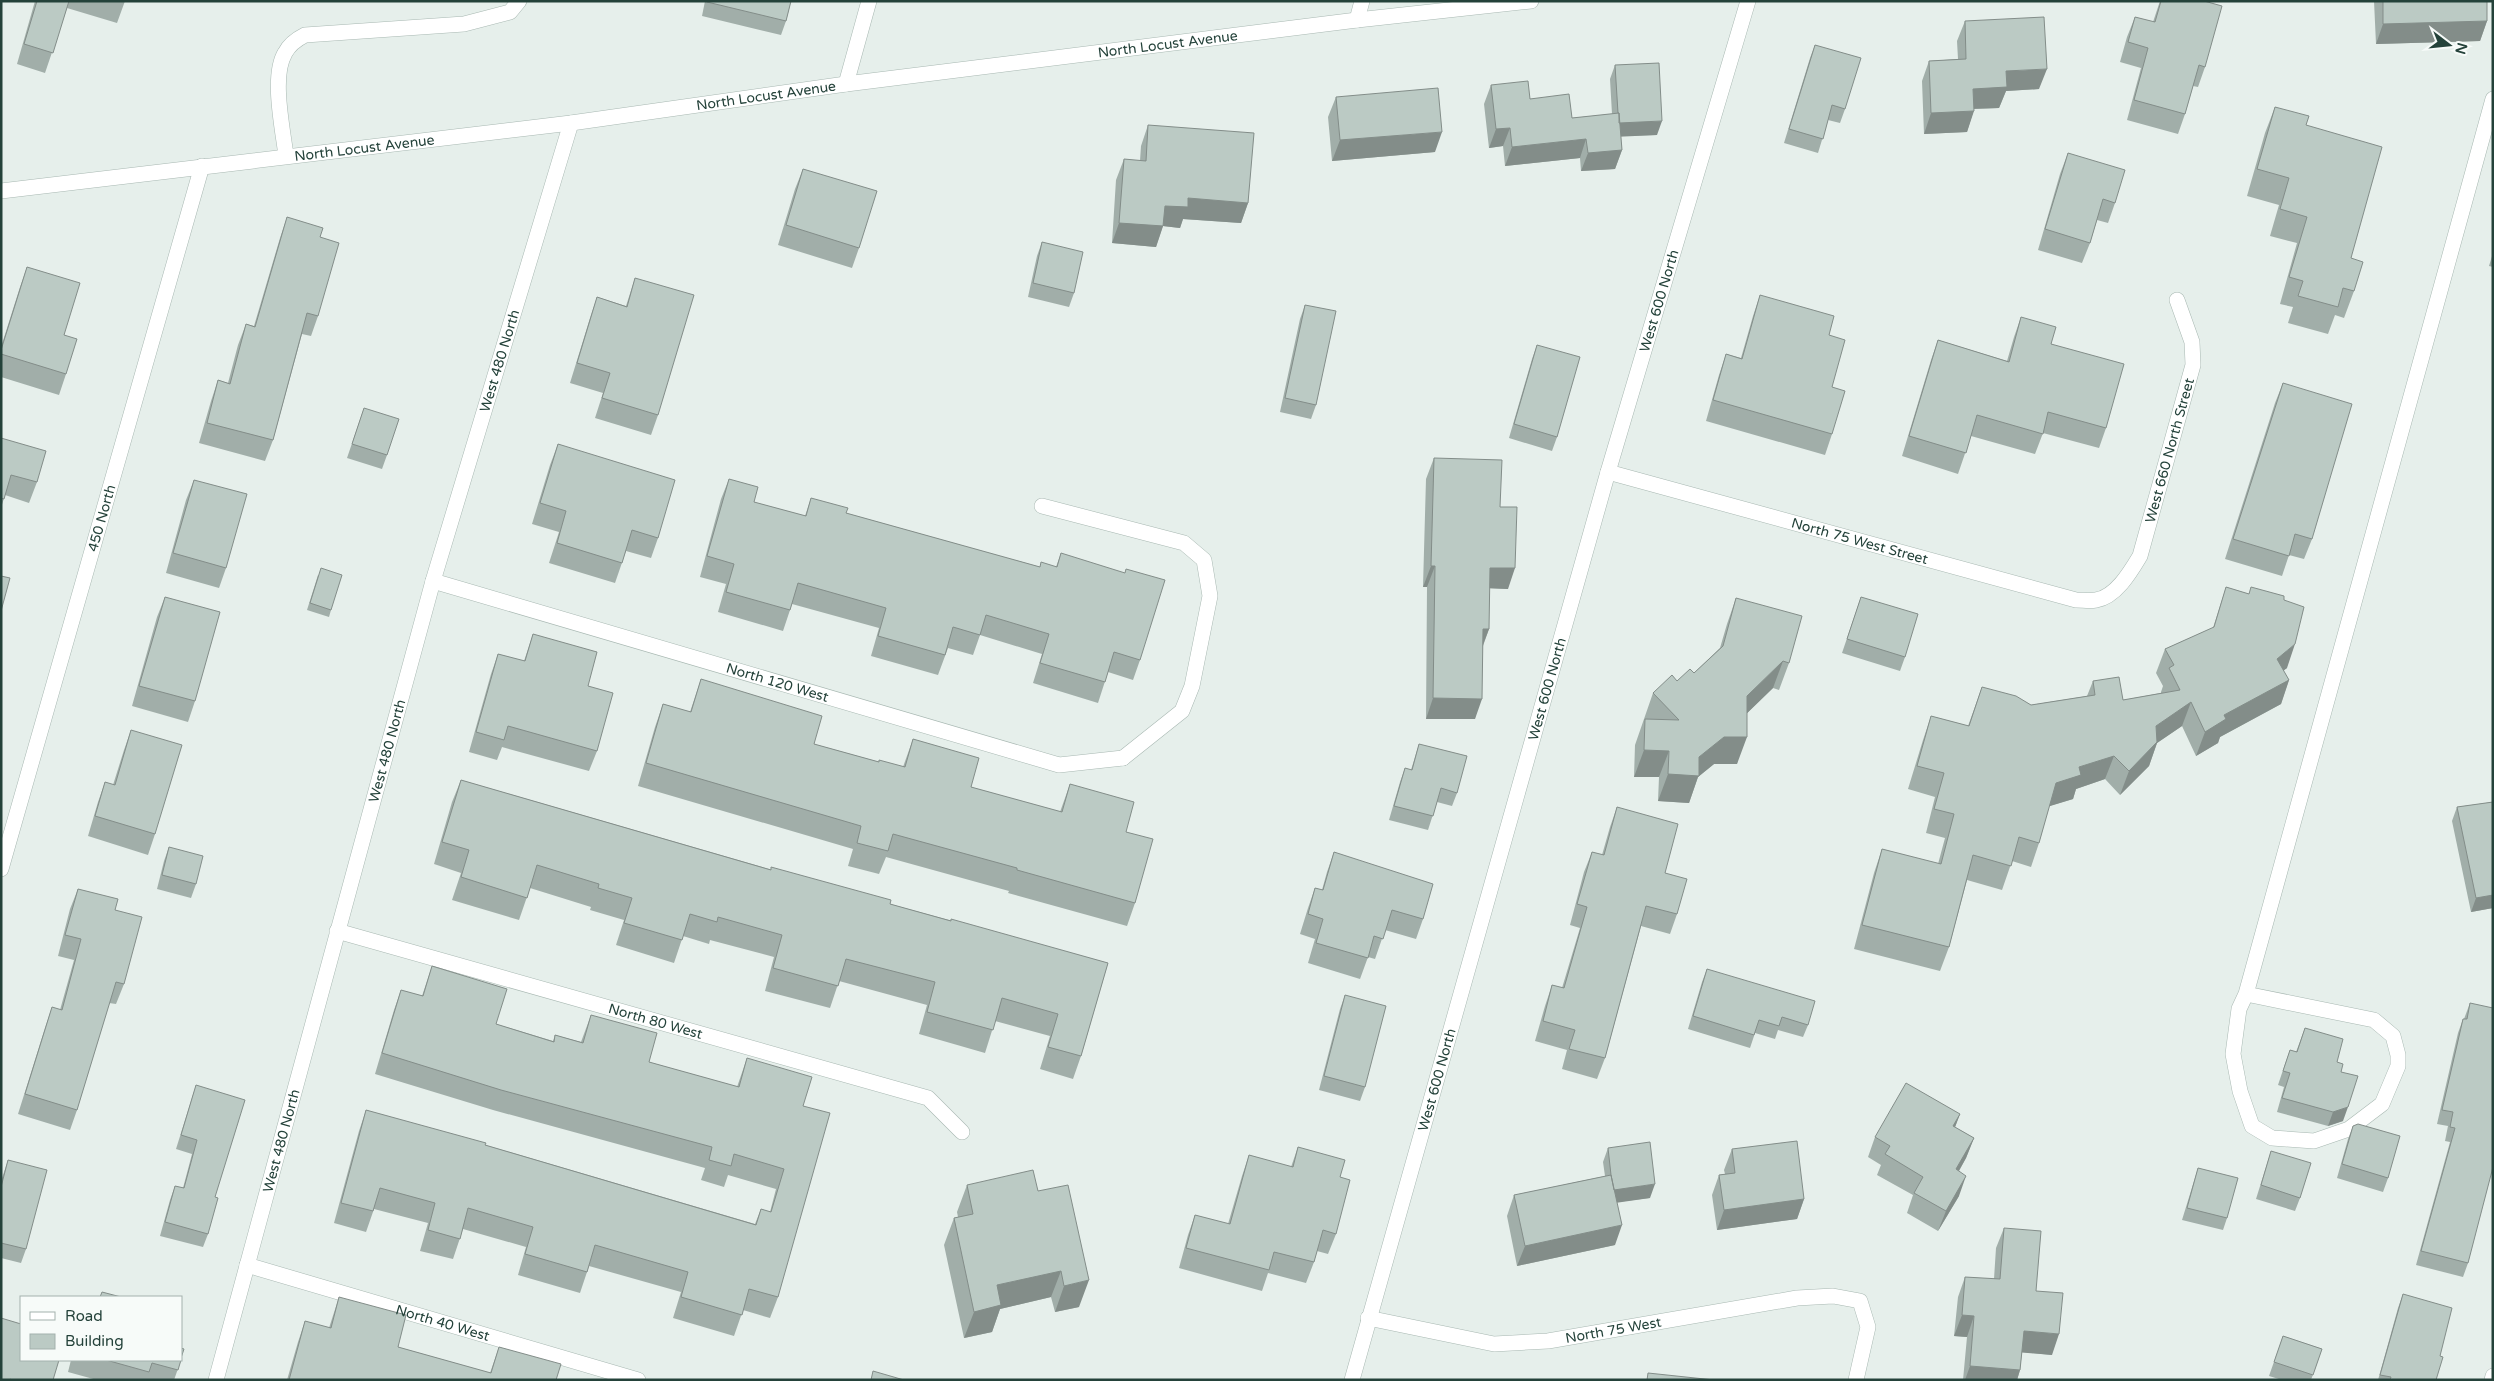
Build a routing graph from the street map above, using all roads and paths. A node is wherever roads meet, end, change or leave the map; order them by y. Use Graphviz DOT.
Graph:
graph roads {
  1 [pos="519,1"];
  2 [pos="869,1"];
  3 [pos="1362,1"];
  4 [pos="1531,1"];
  5 [pos="1748,1"];
  6 [pos="1357,20"];
  7 [pos="846,84"];
  8 [pos="2493,99"];
  9 [pos="571,124"];
  10 [pos="286,156"];
  11 [pos="202,166"];
  12 [pos="1,192"];
  13 [pos="2177,300"];
  14 [pos="1608,472"];
  15 [pos="1042,506"];
  16 [pos="433,581"];
  17 [pos="2111,592"];
  18 [pos="1,869"];
  19 [pos="337,932"];
  20 [pos="2246,994"];
  21 [pos="962,1132"];
  22 [pos="247,1265"];
  23 [pos="1368,1318"];
  24 [pos="2493,1376"];
  25 [pos="216,1380"];
  26 [pos="638,1380"];
  27 [pos="1352,1380"];
  28 [pos="1856,1380"];
  29 [pos="2492,1380"];
  1 -- 10 [label="street"];
  2 -- 7 [label="street"];
  3 -- 6 [label="street"];
  4 -- 6 [label="street, North Locust Avenue"];
  5 -- 14 [label="street, West 600 North"];
  6 -- 7 [label="street, North Locust Avenue"];
  7 -- 9 [label="street, North Locust Avenue"];
  8 -- 20 [label="street"];
  9 -- 10 [label="street, North Locust Avenue"];
  9 -- 16 [label="street, West 480 North"];
  10 -- 11 [label="street, North Locust Avenue"];
  11 -- 12 [label="street, North Locust Avenue"];
  11 -- 18 [label="street, 450 North"];
  13 -- 17 [label="street, West 660 North Street"];
  14 -- 17 [label="street, North 75 West Street"];
  14 -- 23 [label="street, West 600 North"];
  15 -- 16 [label="street, North 120 West"];
  16 -- 19 [label="street, West 480 North"];
  19 -- 21 [label="street, North 80 West"];
  19 -- 22 [label="street, West 480 North"];
  20 -- 20 [label="street"];
  22 -- 25 [label="street, West 480 North"];
  22 -- 26 [label="street, North 40 West"];
  23 -- 27 [label="street, West 600 North"];
  23 -- 28 [label="street, North 75 West"];
  24 -- 29 [label="street"];
}
